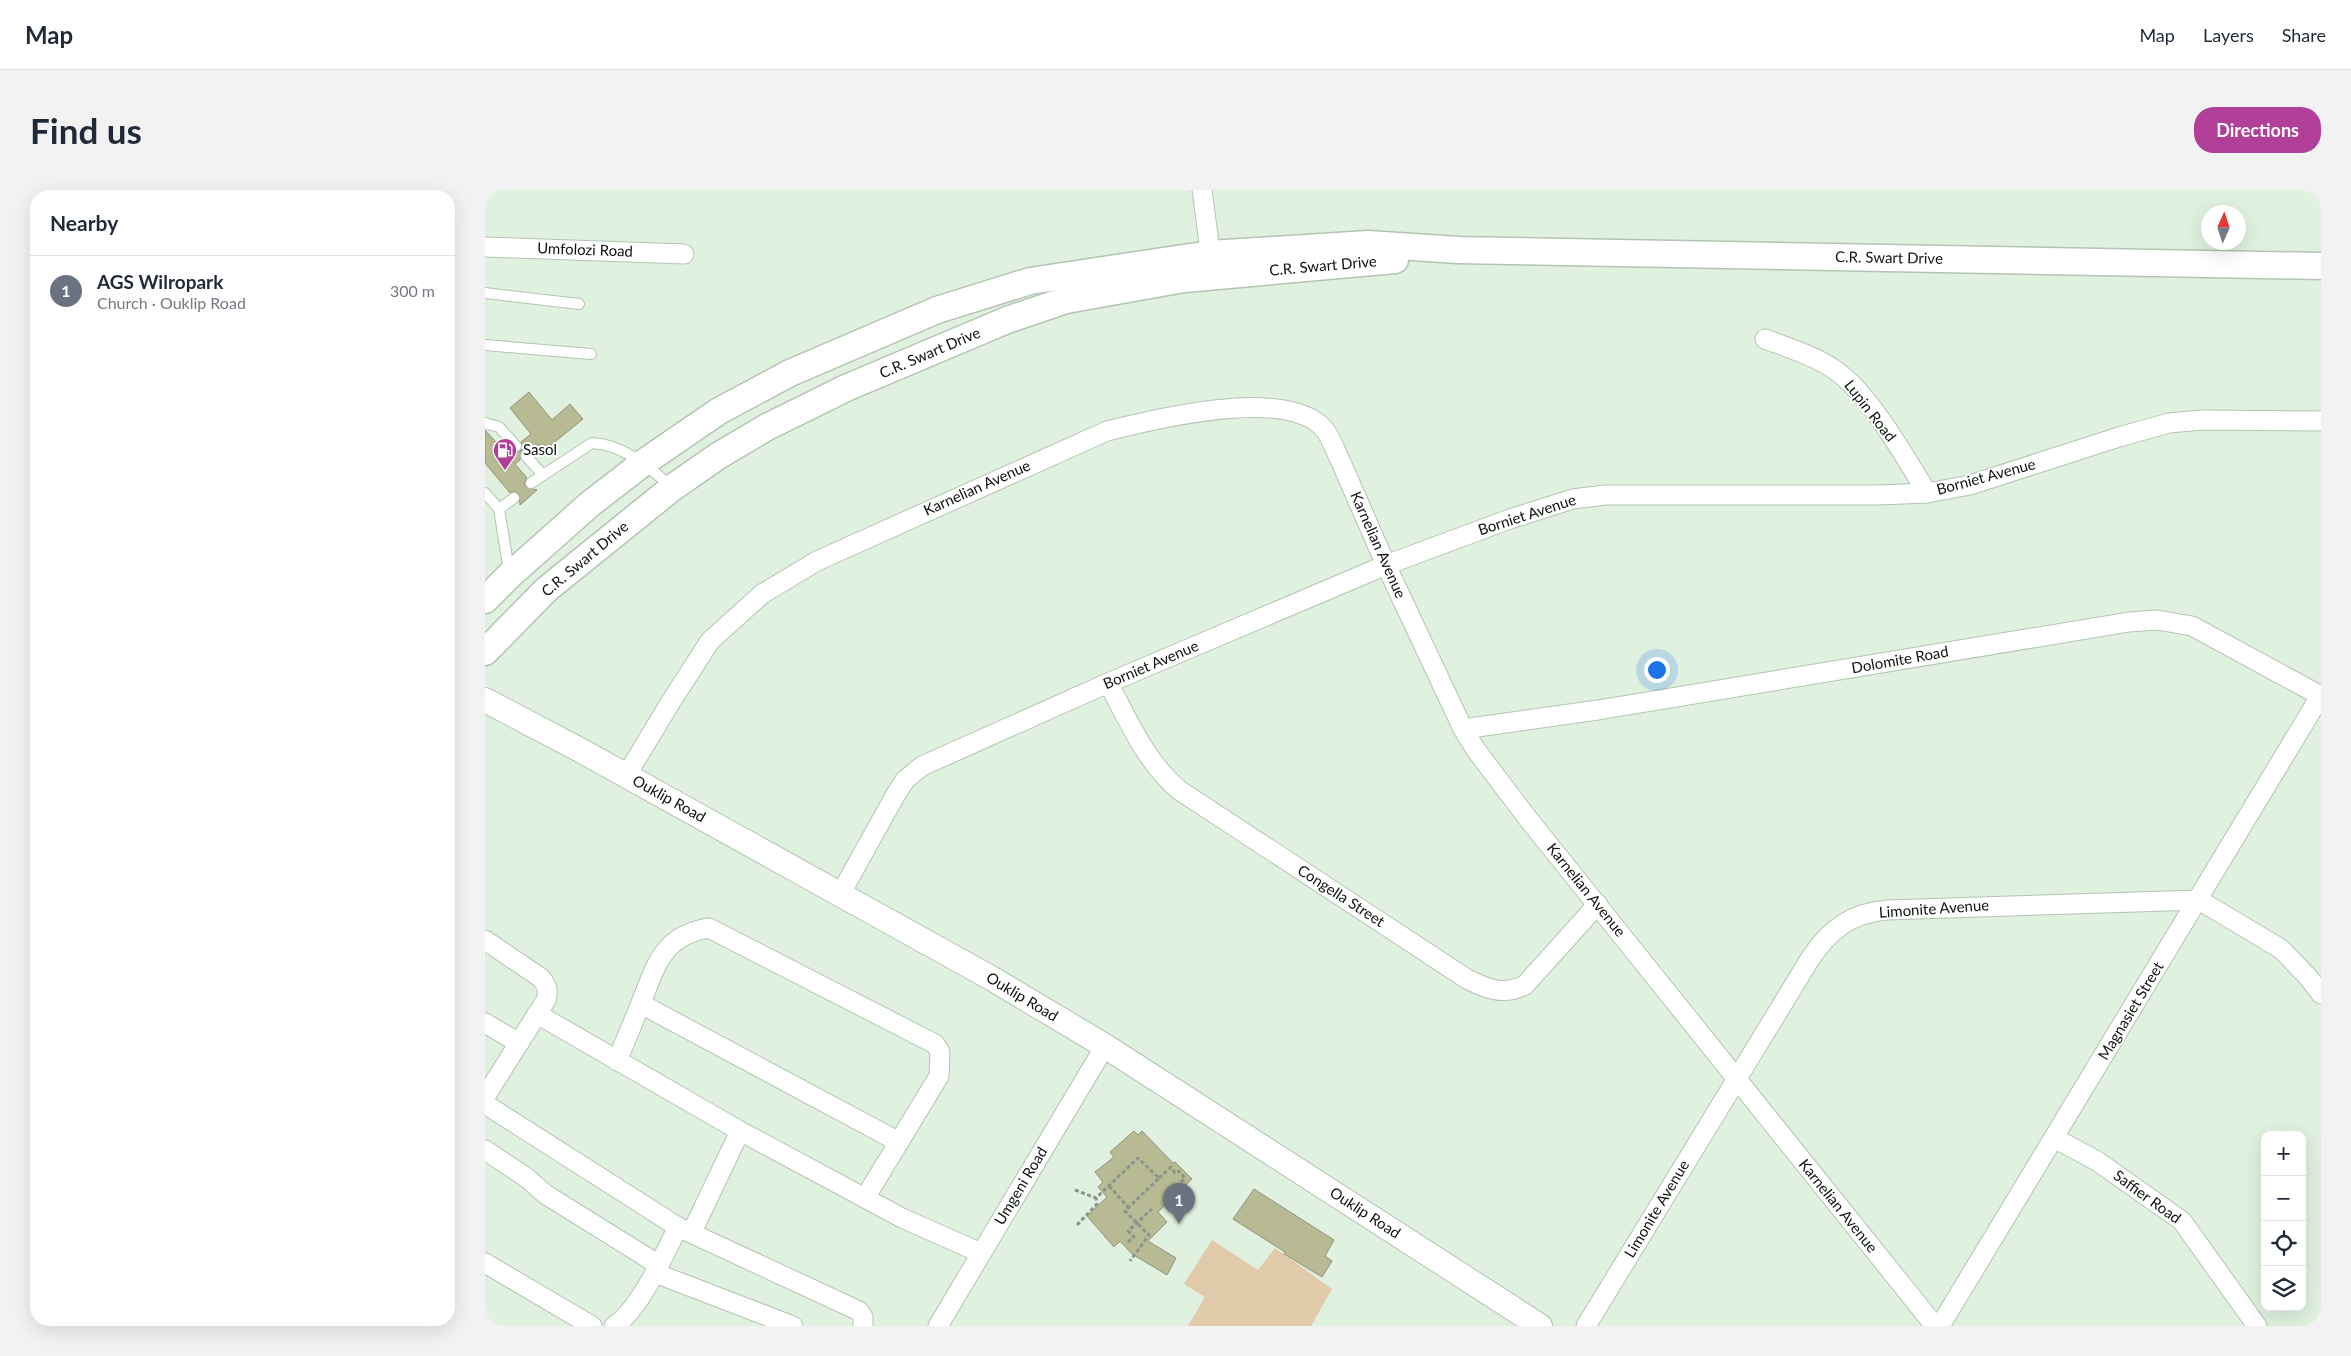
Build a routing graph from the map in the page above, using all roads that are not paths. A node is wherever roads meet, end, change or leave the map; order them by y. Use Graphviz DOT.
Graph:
graph roads {
  1 [pos="1202,190"];
  2 [pos="485,247"];
  3 [pos="684,254"];
  4 [pos="1212,266"];
  5 [pos="2321,266"];
  6 [pos="485,293"];
  7 [pos="579,304"];
  8 [pos="1765,339"];
  9 [pos="485,345"];
  10 [pos="591,354"];
  11 [pos="2321,421"];
  12 [pos="485,423"];
  13 [pos="516,446"];
  14 [pos="526,456"];
  15 [pos="643,463"];
  16 [pos="543,475"];
  17 [pos="531,483"];
  18 [pos="672,488"];
  19 [pos="485,493"];
  20 [pos="1927,493"];
  21 [pos="514,498"];
  22 [pos="499,509"];
  23 [pos="1385,565"];
  24 [pos="510,575"];
  25 [pos="485,600"];
  26 [pos="485,652"];
  27 [pos="1108,683"];
  28 [pos="2321,696"];
  29 [pos="485,700"];
  30 [pos="1463,729"];
  31 [pos="626,776"];
  32 [pos="841,894"];
  33 [pos="2199,900"];
  34 [pos="1598,904"];
  35 [pos="485,940"];
  36 [pos="2321,994"];
  37 [pos="641,1004"];
  38 [pos="537,1014"];
  39 [pos="485,1023"];
  40 [pos="519,1043"];
  41 [pos="1105,1046"];
  42 [pos="617,1061"];
  43 [pos="1737,1078"];
  44 [pos="485,1097"];
  45 [pos="485,1104"];
  46 [pos="739,1131"];
  47 [pos="2054,1138"];
  48 [pos="899,1142"];
  49 [pos="485,1150"];
  50 [pos="865,1198"];
  51 [pos="685,1229"];
  52 [pos="981,1253"];
  53 [pos="485,1263"];
  54 [pos="657,1268"];
  55 [pos="592,1326"];
  56 [pos="614,1326"];
  57 [pos="793,1326"];
  58 [pos="863,1326"];
  59 [pos="938,1326"];
  60 [pos="1540,1326"];
  61 [pos="1587,1326"];
  62 [pos="1935,1326"];
  63 [pos="1940,1326"];
  64 [pos="2257,1326"];
  1 -- 4 [label="street"];
  2 -- 3 [label="street, Umfolozi Road"];
  4 -- 5 [label="main road, C.R. Swart Drive"];
  4 -- 15 [label="main road, C.R. Swart Drive"];
  4 -- 18 [label="main road, C.R. Swart Drive"];
  6 -- 7 [label="lane"];
  8 -- 20 [label="street, Lupin Road"];
  9 -- 10 [label="lane"];
  11 -- 20 [label="street, Borniet Avenue"];
  12 -- 13 [label="lane"];
  14 -- 16 [label="lane"];
  15 -- 16 [label="lane"];
  15 -- 18 [label="lane"];
  15 -- 24 [label="main road, C.R. Swart Drive"];
  16 -- 17 [label="lane"];
  18 -- 26 [label="main road, C.R. Swart Drive"];
  19 -- 22 [label="lane"];
  20 -- 23 [label="street, Borniet Avenue"];
  21 -- 22 [label="lane"];
  22 -- 24 [label="lane"];
  23 -- 27 [label="street, Borniet Avenue"];
  23 -- 30 [label="street, Karnelian Avenue"];
  23 -- 31 [label="street, Karnelian Avenue"];
  24 -- 25 [label="main road, C.R. Swart Drive"];
  27 -- 32 [label="street, Borniet Avenue"];
  27 -- 34 [label="street, Congella Street"];
  28 -- 30 [label="street, Dolomite Road"];
  28 -- 33 [label="street, Magnasiet Street"];
  29 -- 31 [label="street, Ouklip Road"];
  30 -- 34 [label="street, Karnelian Avenue"];
  31 -- 32 [label="street, Ouklip Road"];
  32 -- 41 [label="street, Ouklip Road"];
  33 -- 36 [label="street"];
  33 -- 43 [label="street, Limonite Avenue"];
  33 -- 47 [label="street, Magnasiet Street"];
  34 -- 43 [label="street, Karnelian Avenue"];
  35 -- 38 [label="street"];
  37 -- 42 [label="street"];
  37 -- 48 [label="street"];
  37 -- 48 [label="street"];
  38 -- 40 [label="street"];
  38 -- 42 [label="street"];
  39 -- 40 [label="street"];
  40 -- 44 [label="street"];
  41 -- 52 [label="street, Umgeni Road"];
  41 -- 60 [label="street, Ouklip Road"];
  42 -- 46 [label="street"];
  43 -- 61 [label="street, Limonite Avenue"];
  43 -- 62 [label="street, Karnelian Avenue"];
  45 -- 51 [label="street"];
  46 -- 50 [label="street"];
  46 -- 51 [label="street"];
  47 -- 63 [label="street, Magnasiet Street"];
  47 -- 64 [label="street, Saffier Road"];
  48 -- 50 [label="street"];
  49 -- 54 [label="street"];
  50 -- 52 [label="street"];
  51 -- 54 [label="street"];
  51 -- 58 [label="street"];
  52 -- 59 [label="street, Umgeni Road"];
  53 -- 55 [label="street"];
  54 -- 56 [label="street"];
  54 -- 57 [label="street"];
}
